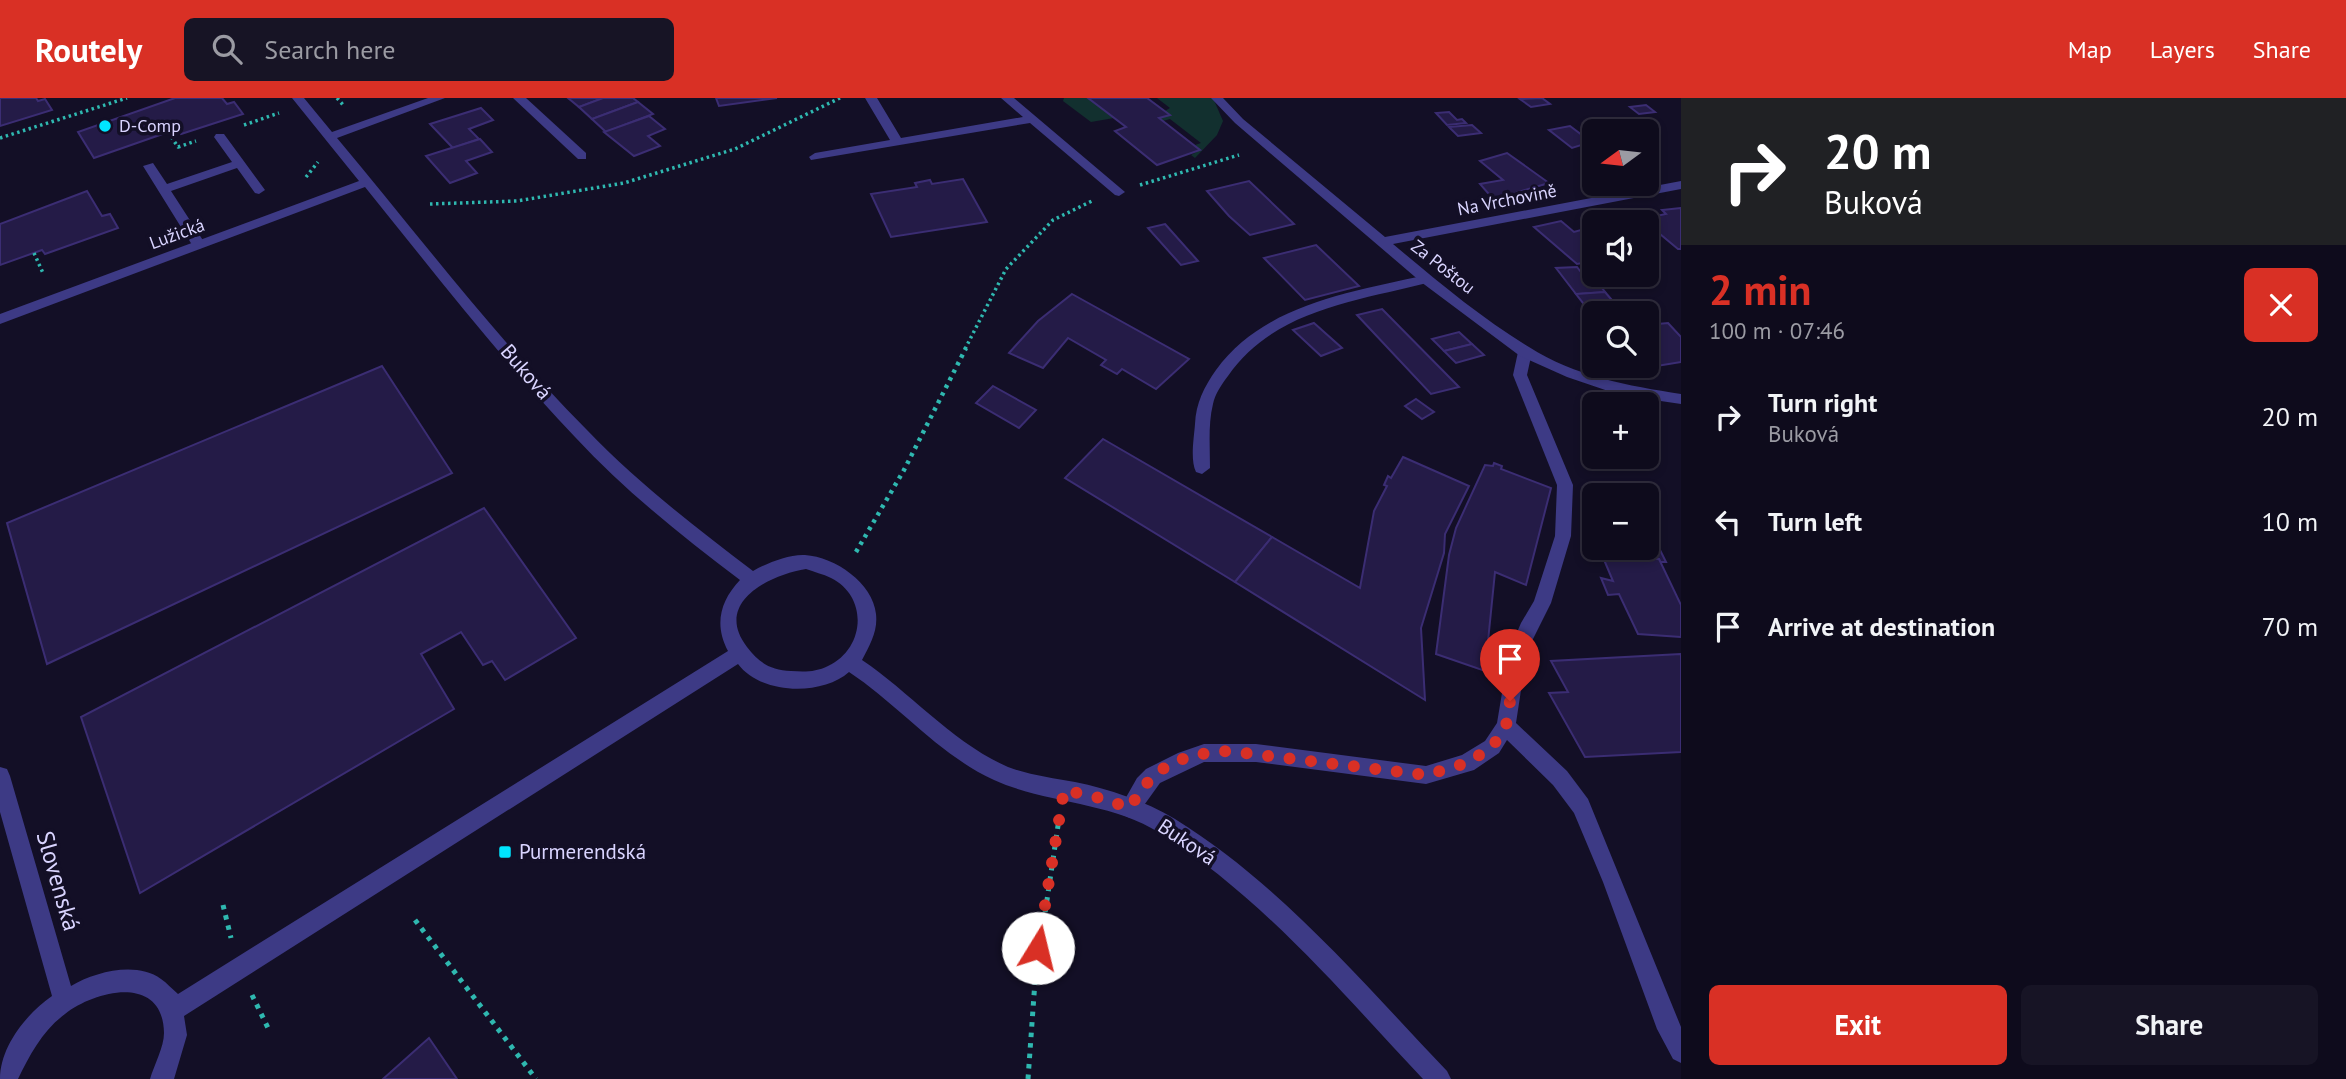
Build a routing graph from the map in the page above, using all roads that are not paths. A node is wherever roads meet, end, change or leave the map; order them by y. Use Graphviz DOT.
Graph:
graph roads {
  1 [pos="298,98"];
  2 [pos="439,98"];
  3 [pos="519,98"];
  4 [pos="872,98"];
  5 [pos="1007,98"];
  6 [pos="1217,98"];
  7 [pos="1032,119"];
  8 [pos="330,136"];
  9 [pos="220,137"];
  10 [pos="898,143"];
  11 [pos="582,156"];
  12 [pos="815,157"];
  13 [pos="240,163"];
  14 [pos="149,166"];
  15 [pos="368,182"];
  16 [pos="1681,185"];
  17 [pos="163,190"];
  18 [pos="259,190"];
  19 [pos="1119,192"];
  20 [pos="1382,243"];
  21 [pos="199,245"];
  22 [pos="1426,279"];
  23 [pos="0,319"];
  24 [pos="1525,352"];
  25 [pos="1681,399"];
  26 [pos="1202,468"];
  27 [pos="751,579"];
  28 [pos="739,654"];
  29 [pos="850,662"];
  30 [pos="1506,726"];
  31 [pos="0,776"];
  32 [pos="1130,808"];
  33 [pos="64,1000"];
  34 [pos="172,1011"];
  35 [pos="1681,1051"];
  36 [pos="5,1079"];
  37 [pos="162,1079"];
  38 [pos="1439,1079"];
  1 -- 8 [label="street, Buková"];
  2 -- 8 [label="street"];
  3 -- 11 [label="street"];
  4 -- 10 [label="street"];
  5 -- 7 [label="street"];
  6 -- 20 [label="street, Za Poštou"];
  7 -- 10 [label="street"];
  7 -- 19 [label="street"];
  8 -- 15 [label="street, Buková"];
  9 -- 13 [label="street"];
  10 -- 12 [label="street"];
  13 -- 17 [label="street"];
  13 -- 18 [label="street"];
  14 -- 17 [label="street"];
  15 -- 21 [label="street, Lužická"];
  15 -- 27 [label="street, Buková"];
  16 -- 20 [label="street, Na Vrchovině"];
  17 -- 21 [label="street"];
  20 -- 22 [label="street, Za Poštou"];
  21 -- 23 [label="street, Lužická"];
  22 -- 24 [label="street, Za Poštou"];
  22 -- 26 [label="street"];
  24 -- 25 [label="street, Za Poštou"];
  24 -- 30 [label="street"];
  27 -- 28 [label="street"];
  27 -- 29 [label="street"];
  28 -- 29 [label="street"];
  28 -- 34 [label="street"];
  29 -- 32 [label="street, Buková"];
  30 -- 32 [label="street"];
  30 -- 35 [label="street"];
  31 -- 33 [label="street, Slovenská"];
  32 -- 38 [label="street, Buková"];
  33 -- 34 [label="street"];
  33 -- 36 [label="street"];
  34 -- 37 [label="street"];
}
